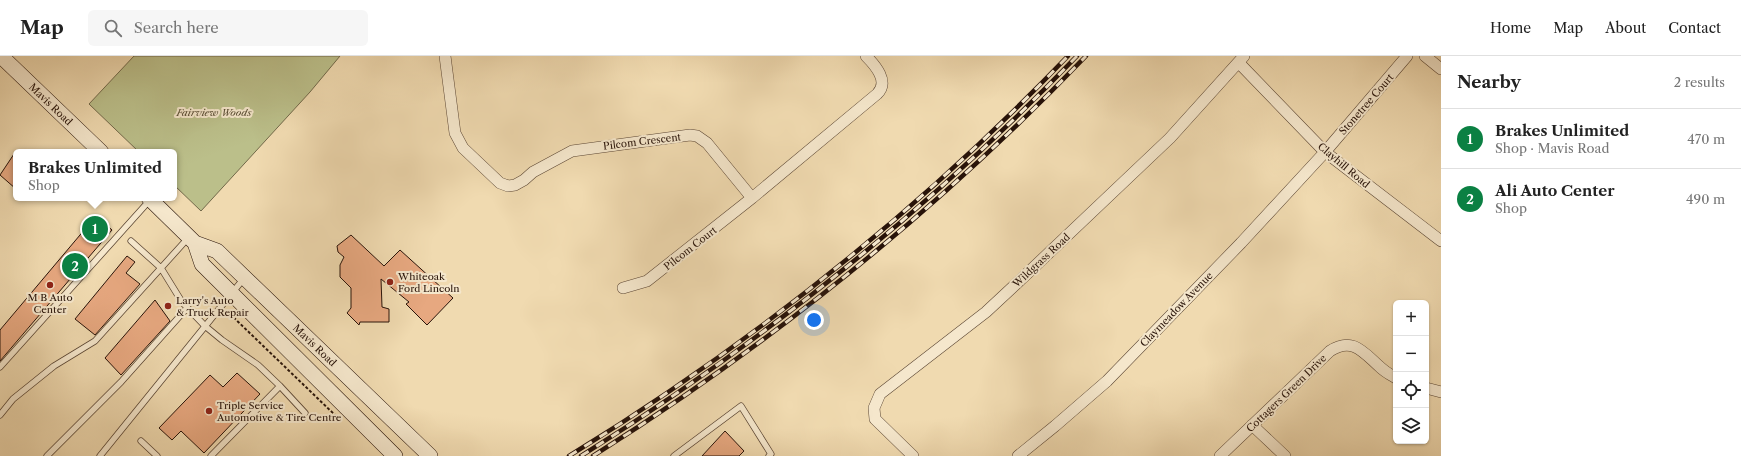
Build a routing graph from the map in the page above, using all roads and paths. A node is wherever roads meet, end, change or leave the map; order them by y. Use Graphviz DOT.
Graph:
graph roads {
  1 [pos="1,56"];
  2 [pos="444,56"];
  3 [pos="866,56"];
  4 [pos="1407,56"];
  5 [pos="1425,56"];
  6 [pos="1241,59"];
  7 [pos="1441,69"];
  8 [pos="98,149"];
  9 [pos="1325,152"];
  10 [pos="752,198"];
  11 [pos="148,201"];
  12 [pos="152,201"];
  13 [pos="192,240"];
  14 [pos="131,241"];
  15 [pos="1441,241"];
  16 [pos="161,268"];
  17 [pos="245,278"];
  18 [pos="622,288"];
  19 [pos="231,292"];
  20 [pos="187,308"];
  21 [pos="230,314"];
  22 [pos="205,326"];
  23 [pos="0,366"];
  24 [pos="1393,376"];
  25 [pos="280,386"];
  26 [pos="1429,389"];
  27 [pos="1441,392"];
  28 [pos="305,413"];
  29 [pos="0,415"];
  30 [pos="337,418"];
  31 [pos="1252,425"];
  32 [pos="141,441"];
  33 [pos="47,456"];
  34 [pos="100,456"];
  35 [pos="157,456"];
  36 [pos="211,456"];
  37 [pos="395,456"];
  38 [pos="430,456"];
  39 [pos="674,456"];
  40 [pos="769,456"];
  41 [pos="913,456"];
  42 [pos="1018,456"];
  43 [pos="1220,456"];
  44 [pos="1285,456"];
  1 -- 8 [label="main road, Mavis Road"];
  2 -- 10 [label="street, Pilcom Crescent"];
  3 -- 10 [label="street"];
  4 -- 9 [label="street, Stonetree Court"];
  5 -- 7 [label="street"];
  6 -- 9 [label="street, Clayhill Road"];
  6 -- 41 [label="street, Wildgrass Road"];
  9 -- 15 [label="street, Clayhill Road"];
  9 -- 42 [label="street, Claymeadow Avenue"];
  10 -- 18 [label="street, Pilcom Court"];
  11 -- 23 [label="lane"];
  12 -- 13 [label="main road, Mavis Road"];
  13 -- 16 [label="lane"];
  13 -- 17 [label="main road, Mavis Road"];
  13 -- 19 [label="main road, Mavis Road"];
  14 -- 16 [label="lane"];
  16 -- 20 [label="lane"];
  16 -- 29 [label="lane"];
  17 -- 19 [label="lane"];
  17 -- 38 [label="main road, Mavis Road"];
  19 -- 22 [label="lane"];
  19 -- 37 [label="main road, Mavis Road"];
  20 -- 22 [label="lane"];
  20 -- 33 [label="lane"];
  21 -- 30 [label="path"];
  22 -- 25 [label="lane"];
  22 -- 34 [label="lane"];
  24 -- 31 [label="street, Cottagers Green Drive"];
  25 -- 28 [label="lane"];
  25 -- 36 [label="lane"];
  26 -- 27 [label="street"];
  31 -- 43 [label="street, Cottagers Green Drive"];
  31 -- 44 [label="street"];
  32 -- 35 [label="lane"];
  39 -- 40 [label="lane"];
}
